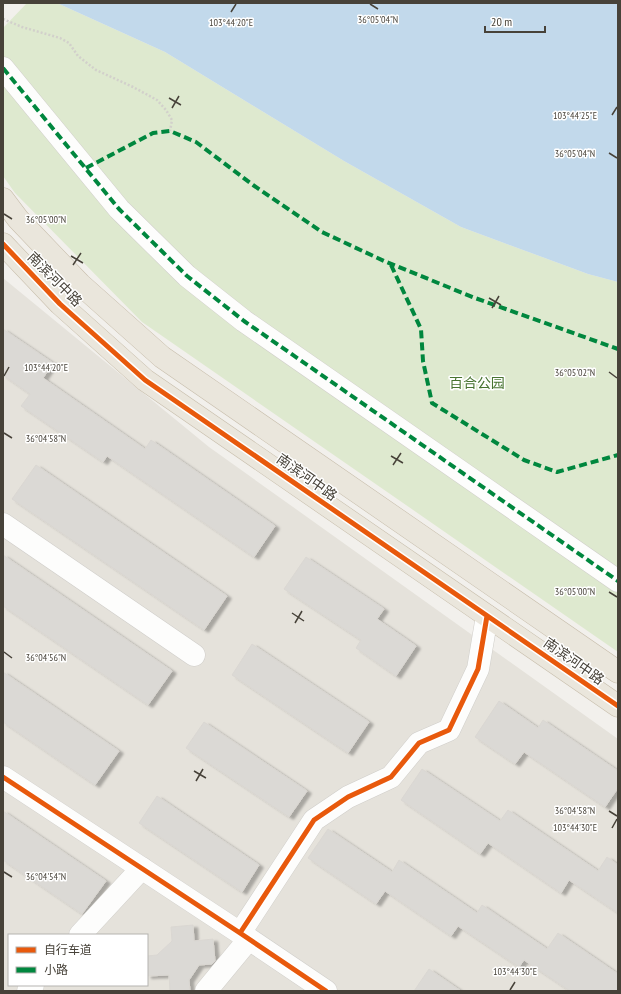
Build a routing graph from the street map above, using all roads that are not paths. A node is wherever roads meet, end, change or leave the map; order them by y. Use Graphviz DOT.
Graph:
graph roads {
  1 [pos="3,68"];
  2 [pos="3,199"];
  3 [pos="3,244"];
  4 [pos="3,524"];
  5 [pos="618,581"];
  6 [pos="487,616"];
  7 [pos="194,655"];
  8 [pos="618,672"];
  9 [pos="618,706"];
  10 [pos="3,777"];
  11 [pos="142,868"];
  12 [pos="81,934"];
  13 [pos="245,936"];
  14 [pos="206,991"];
  15 [pos="326,991"];
  1 -- 5 [label="street"];
  2 -- 8 [label="highway, 南滨河中路"];
  3 -- 6 [label="highway, 南滨河中路"];
  4 -- 7 [label="street"];
  6 -- 9 [label="highway, 南滨河中路"];
  6 -- 13 [label="street"];
  10 -- 11 [label="street"];
  11 -- 12 [label="street"];
  11 -- 13 [label="street"];
  13 -- 14 [label="street"];
  13 -- 15 [label="street"];
}
